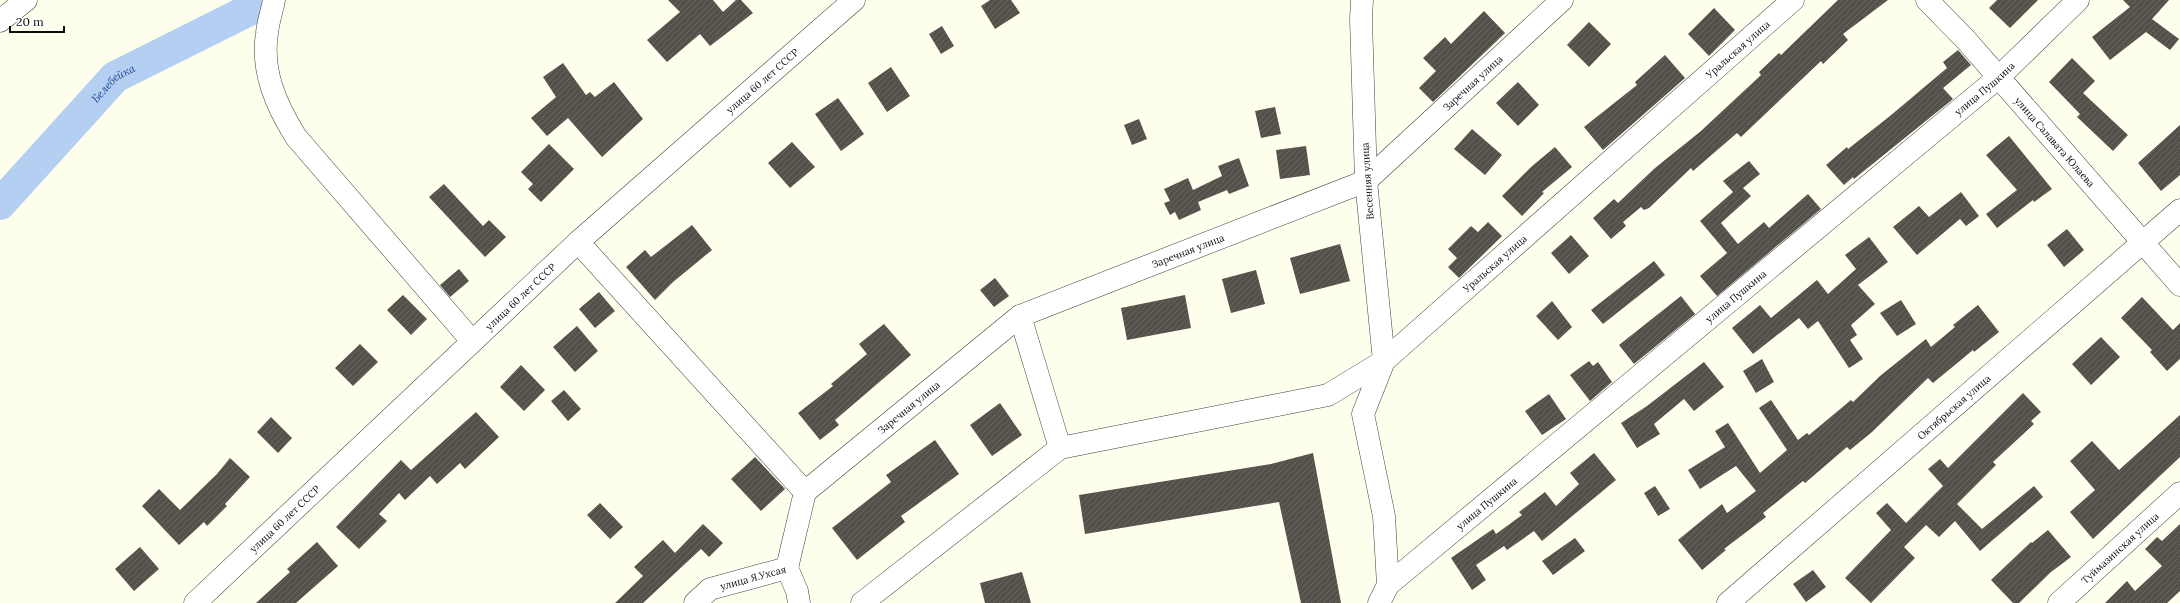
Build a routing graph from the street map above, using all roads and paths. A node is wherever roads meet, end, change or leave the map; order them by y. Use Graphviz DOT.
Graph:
graph roads {
  1 [pos="26,0"];
  2 [pos="274,0"];
  3 [pos="854,0"];
  4 [pos="1362,0"];
  5 [pos="1562,0"];
  6 [pos="1793,0"];
  7 [pos="1927,0"];
  8 [pos="2078,0"];
  9 [pos="0,21"];
  10 [pos="1999,77"];
  11 [pos="1366,181"];
  12 [pos="2180,210"];
  13 [pos="578,242"];
  14 [pos="2143,244"];
  15 [pos="2180,285"];
  16 [pos="1020,316"];
  17 [pos="472,341"];
  18 [pos="1384,361"];
  19 [pos="1060,448"];
  20 [pos="805,492"];
  21 [pos="2180,493"];
  22 [pos="787,568"];
  23 [pos="1384,594"];
  24 [pos="195,603"];
  25 [pos="695,603"];
  26 [pos="799,603"];
  27 [pos="862,603"];
  28 [pos="1728,603"];
  29 [pos="2059,603"];
  1 -- 9 [label="street"];
  2 -- 17 [label="street"];
  3 -- 13 [label="street, улица 60 лет СССР"];
  4 -- 11 [label="street, Весенняя улица"];
  5 -- 11 [label="street, Заречная улица"];
  6 -- 18 [label="street, Уральская улица"];
  7 -- 10 [label="street, улица Салавата Юлаева"];
  8 -- 10 [label="street, улица Пушкина"];
  10 -- 14 [label="street, улица Салавата Юлаева"];
  10 -- 23 [label="street, улица Пушкина"];
  11 -- 16 [label="street, Заречная улица"];
  11 -- 18 [label="street, Весенняя улица"];
  12 -- 14 [label="street, Октябрьская улица"];
  13 -- 17 [label="street, улица 60 лет СССР"];
  13 -- 20 [label="street"];
  14 -- 15 [label="street, улица Салавата Юлаева"];
  14 -- 28 [label="street, Октябрьская улица"];
  16 -- 19 [label="street"];
  16 -- 20 [label="street, Заречная улица"];
  17 -- 24 [label="street, улица 60 лет СССР"];
  18 -- 19 [label="street"];
  18 -- 23 [label="street, Уральская улица"];
  19 -- 27 [label="street"];
  20 -- 22 [label="street, улица Я.Ухсая"];
  21 -- 29 [label="street, Туймазинская улица"];
  22 -- 25 [label="street, улица Я.Ухсая"];
  22 -- 26 [label="street"];
}
